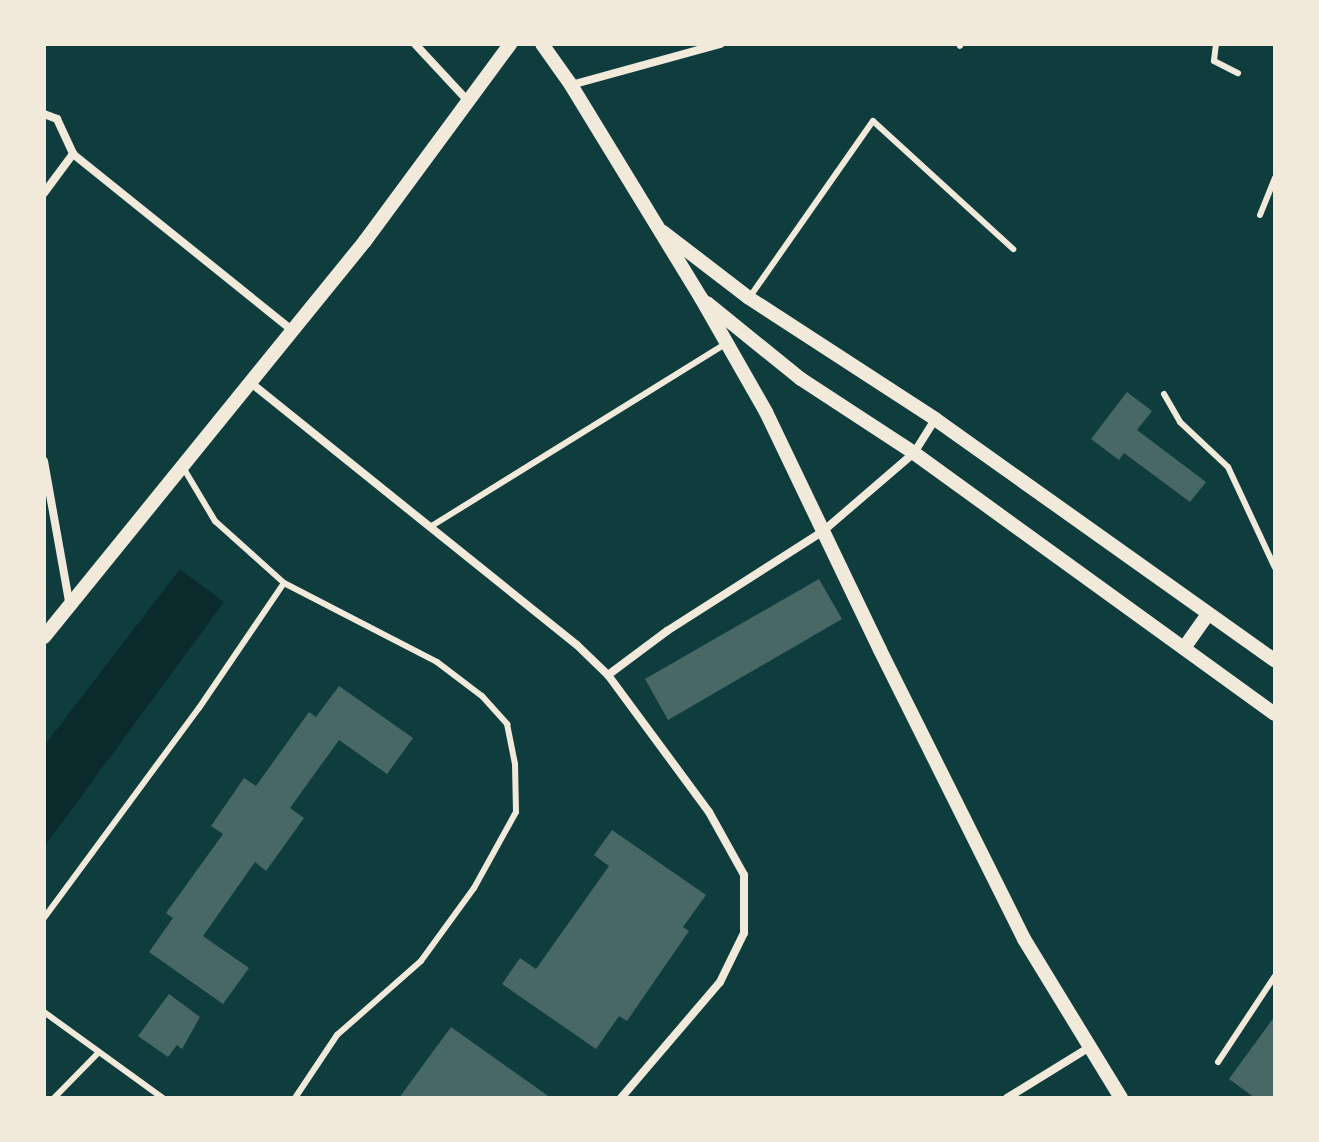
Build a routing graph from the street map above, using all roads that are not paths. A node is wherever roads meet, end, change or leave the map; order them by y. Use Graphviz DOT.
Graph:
graph roads {
  1 [pos="415,44"];
  2 [pos="510,44"];
  3 [pos="542,44"];
  4 [pos="720,44"];
  5 [pos="1216,44"];
  6 [pos="1238,73"];
  7 [pos="571,85"];
  8 [pos="468,101"];
  9 [pos="44,114"];
  10 [pos="73,154"];
  11 [pos="1275,178"];
  12 [pos="44,193"];
  13 [pos="1260,215"];
  14 [pos="655,226"];
  15 [pos="1013,249"];
  16 [pos="701,298"];
  17 [pos="749,298"];
  18 [pos="292,330"];
  19 [pos="727,343"];
  20 [pos="251,383"];
  21 [pos="1164,394"];
  22 [pos="935,419"];
  23 [pos="914,453"];
  24 [pos="44,461"];
  25 [pos="184,469"];
  26 [pos="430,527"];
  27 [pos="822,532"];
  28 [pos="1275,568"];
  29 [pos="284,583"];
  30 [pos="69,602"];
  31 [pos="1208,614"];
  32 [pos="46,629"];
  33 [pos="1184,648"];
  34 [pos="1275,661"];
  35 [pos="608,675"];
  36 [pos="1275,714"];
  37 [pos="44,918"];
  38 [pos="1275,976"];
  39 [pos="44,1012"];
  40 [pos="1090,1047"];
  41 [pos="98,1053"];
  42 [pos="1218,1062"];
  43 [pos="54,1098"];
  44 [pos="163,1098"];
  45 [pos="295,1098"];
  46 [pos="621,1098"];
  47 [pos="1007,1098"];
  48 [pos="1121,1098"];
  1 -- 8 [label="street"];
  2 -- 8 [label="street"];
  3 -- 7 [label="street"];
  4 -- 7 [label="street"];
  5 -- 6 [label="lane"];
  7 -- 14 [label="street"];
  8 -- 18 [label="street"];
  9 -- 10 [label="street"];
  10 -- 12 [label="street"];
  10 -- 18 [label="street"];
  11 -- 13 [label="lane"];
  14 -- 16 [label="street"];
  14 -- 17 [label="street"];
  15 -- 17 [label="lane"];
  16 -- 19 [label="street"];
  16 -- 23 [label="street"];
  17 -- 22 [label="street"];
  18 -- 20 [label="street"];
  19 -- 26 [label="lane"];
  19 -- 27 [label="street"];
  20 -- 25 [label="street"];
  20 -- 26 [label="street"];
  21 -- 28 [label="lane"];
  22 -- 23 [label="street"];
  22 -- 31 [label="street"];
  23 -- 27 [label="street"];
  23 -- 33 [label="street"];
  24 -- 30 [label="street"];
  25 -- 29 [label="lane"];
  25 -- 30 [label="street"];
  26 -- 35 [label="street"];
  27 -- 35 [label="street"];
  27 -- 40 [label="street"];
  29 -- 37 [label="lane"];
  29 -- 45 [label="lane"];
  30 -- 32 [label="street"];
  31 -- 33 [label="street"];
  31 -- 34 [label="street"];
  33 -- 36 [label="street"];
  35 -- 46 [label="street"];
  38 -- 42 [label="lane"];
  39 -- 41 [label="lane"];
  40 -- 47 [label="street"];
  40 -- 48 [label="street"];
  41 -- 43 [label="lane"];
  41 -- 44 [label="lane"];
}
